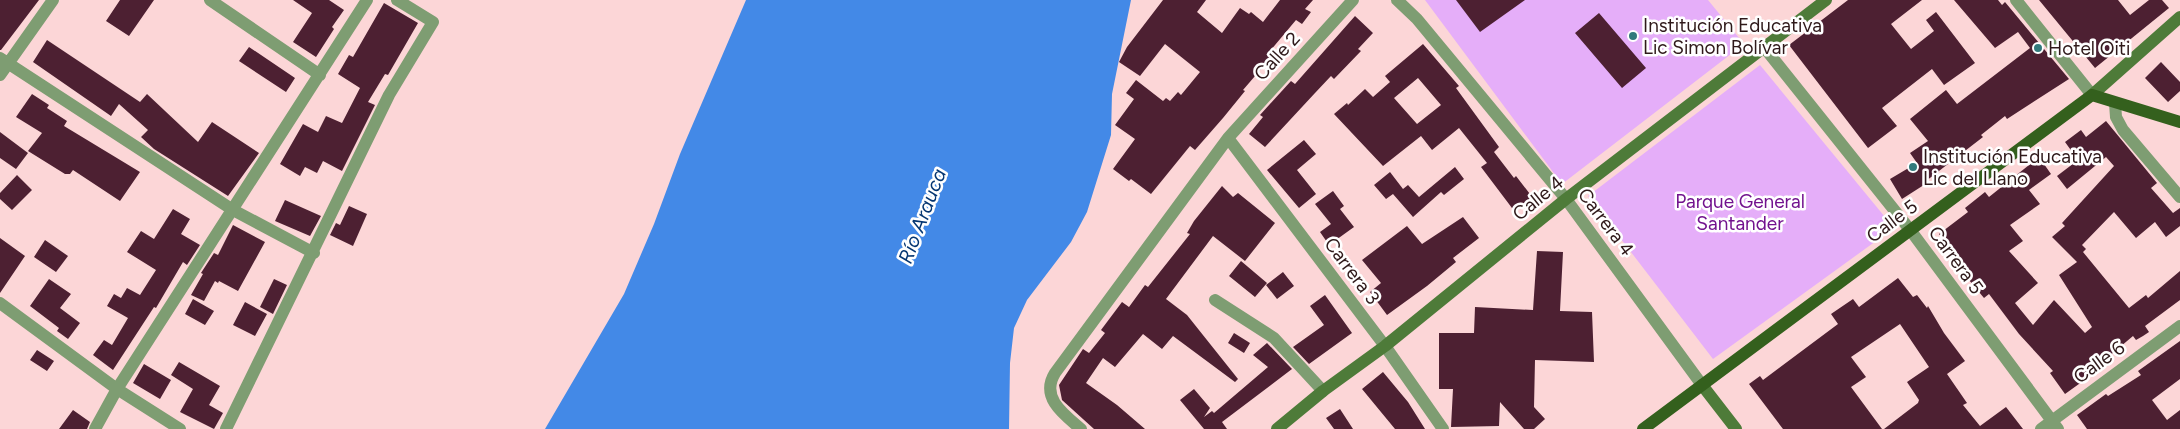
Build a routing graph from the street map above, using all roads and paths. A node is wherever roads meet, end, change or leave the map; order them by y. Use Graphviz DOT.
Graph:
graph roads {
  1 [pos="53,0"];
  2 [pos="210,0"];
  3 [pos="367,0"];
  4 [pos="397,0"];
  5 [pos="1353,0"];
  6 [pos="1397,0"];
  7 [pos="1826,0"];
  8 [pos="2016,0"];
  9 [pos="2180,17"];
  10 [pos="1764,47"];
  11 [pos="4,61"];
  12 [pos="0,75"];
  13 [pos="320,75"];
  14 [pos="2092,95"];
  15 [pos="2115,104"];
  16 [pos="2180,122"];
  17 [pos="1228,138"];
  18 [pos="2180,197"];
  19 [pos="1566,199"];
  20 [pos="233,210"];
  21 [pos="1911,231"];
  22 [pos="314,253"];
  23 [pos="1215,300"];
  24 [pos="0,303"];
  25 [pos="2180,326"];
  26 [pos="1385,346"];
  27 [pos="1702,385"];
  28 [pos="117,389"];
  29 [pos="1323,391"];
  30 [pos="2055,425"];
  31 [pos="95,429"];
  32 [pos="180,429"];
  33 [pos="226,429"];
  34 [pos="1081,429"];
  35 [pos="1277,429"];
  36 [pos="1443,429"];
  37 [pos="1644,429"];
  38 [pos="1736,429"];
  39 [pos="2041,429"];
  1 -- 11 [label="street"];
  2 -- 13 [label="street"];
  3 -- 13 [label="street"];
  4 -- 22 [label="street"];
  5 -- 17 [label="street, Calle 2"];
  6 -- 19 [label="street, Carrera 4"];
  7 -- 10 [label="street, Calle 4"];
  8 -- 14 [label="street"];
  9 -- 14 [label="street, Calle 5"];
  10 -- 19 [label="street, Calle 4"];
  10 -- 21 [label="street, Carrera 5"];
  11 -- 12 [label="street"];
  11 -- 20 [label="street"];
  13 -- 20 [label="street"];
  14 -- 15 [label="main road"];
  14 -- 21 [label="main road, Calle 5"];
  15 -- 16 [label="main road"];
  15 -- 18 [label="street"];
  17 -- 26 [label="street, Carrera 3"];
  17 -- 34 [label="street, Calle 2"];
  19 -- 26 [label="street, Calle 4"];
  19 -- 27 [label="street, Carrera 4"];
  20 -- 22 [label="street"];
  20 -- 28 [label="street"];
  21 -- 27 [label="main road, Calle 5"];
  21 -- 30 [label="street, Carrera 5"];
  22 -- 33 [label="street"];
  23 -- 29 [label="street"];
  24 -- 28 [label="street"];
  25 -- 30 [label="street, Calle 6"];
  26 -- 29 [label="street, Calle 4"];
  26 -- 36 [label="street, Carrera 3"];
  27 -- 37 [label="main road, Calle 5"];
  27 -- 38 [label="street, Carrera 4"];
  28 -- 31 [label="street"];
  28 -- 32 [label="street"];
  29 -- 35 [label="street, Calle 4"];
  30 -- 39 [label="street, Calle 6"];
}
